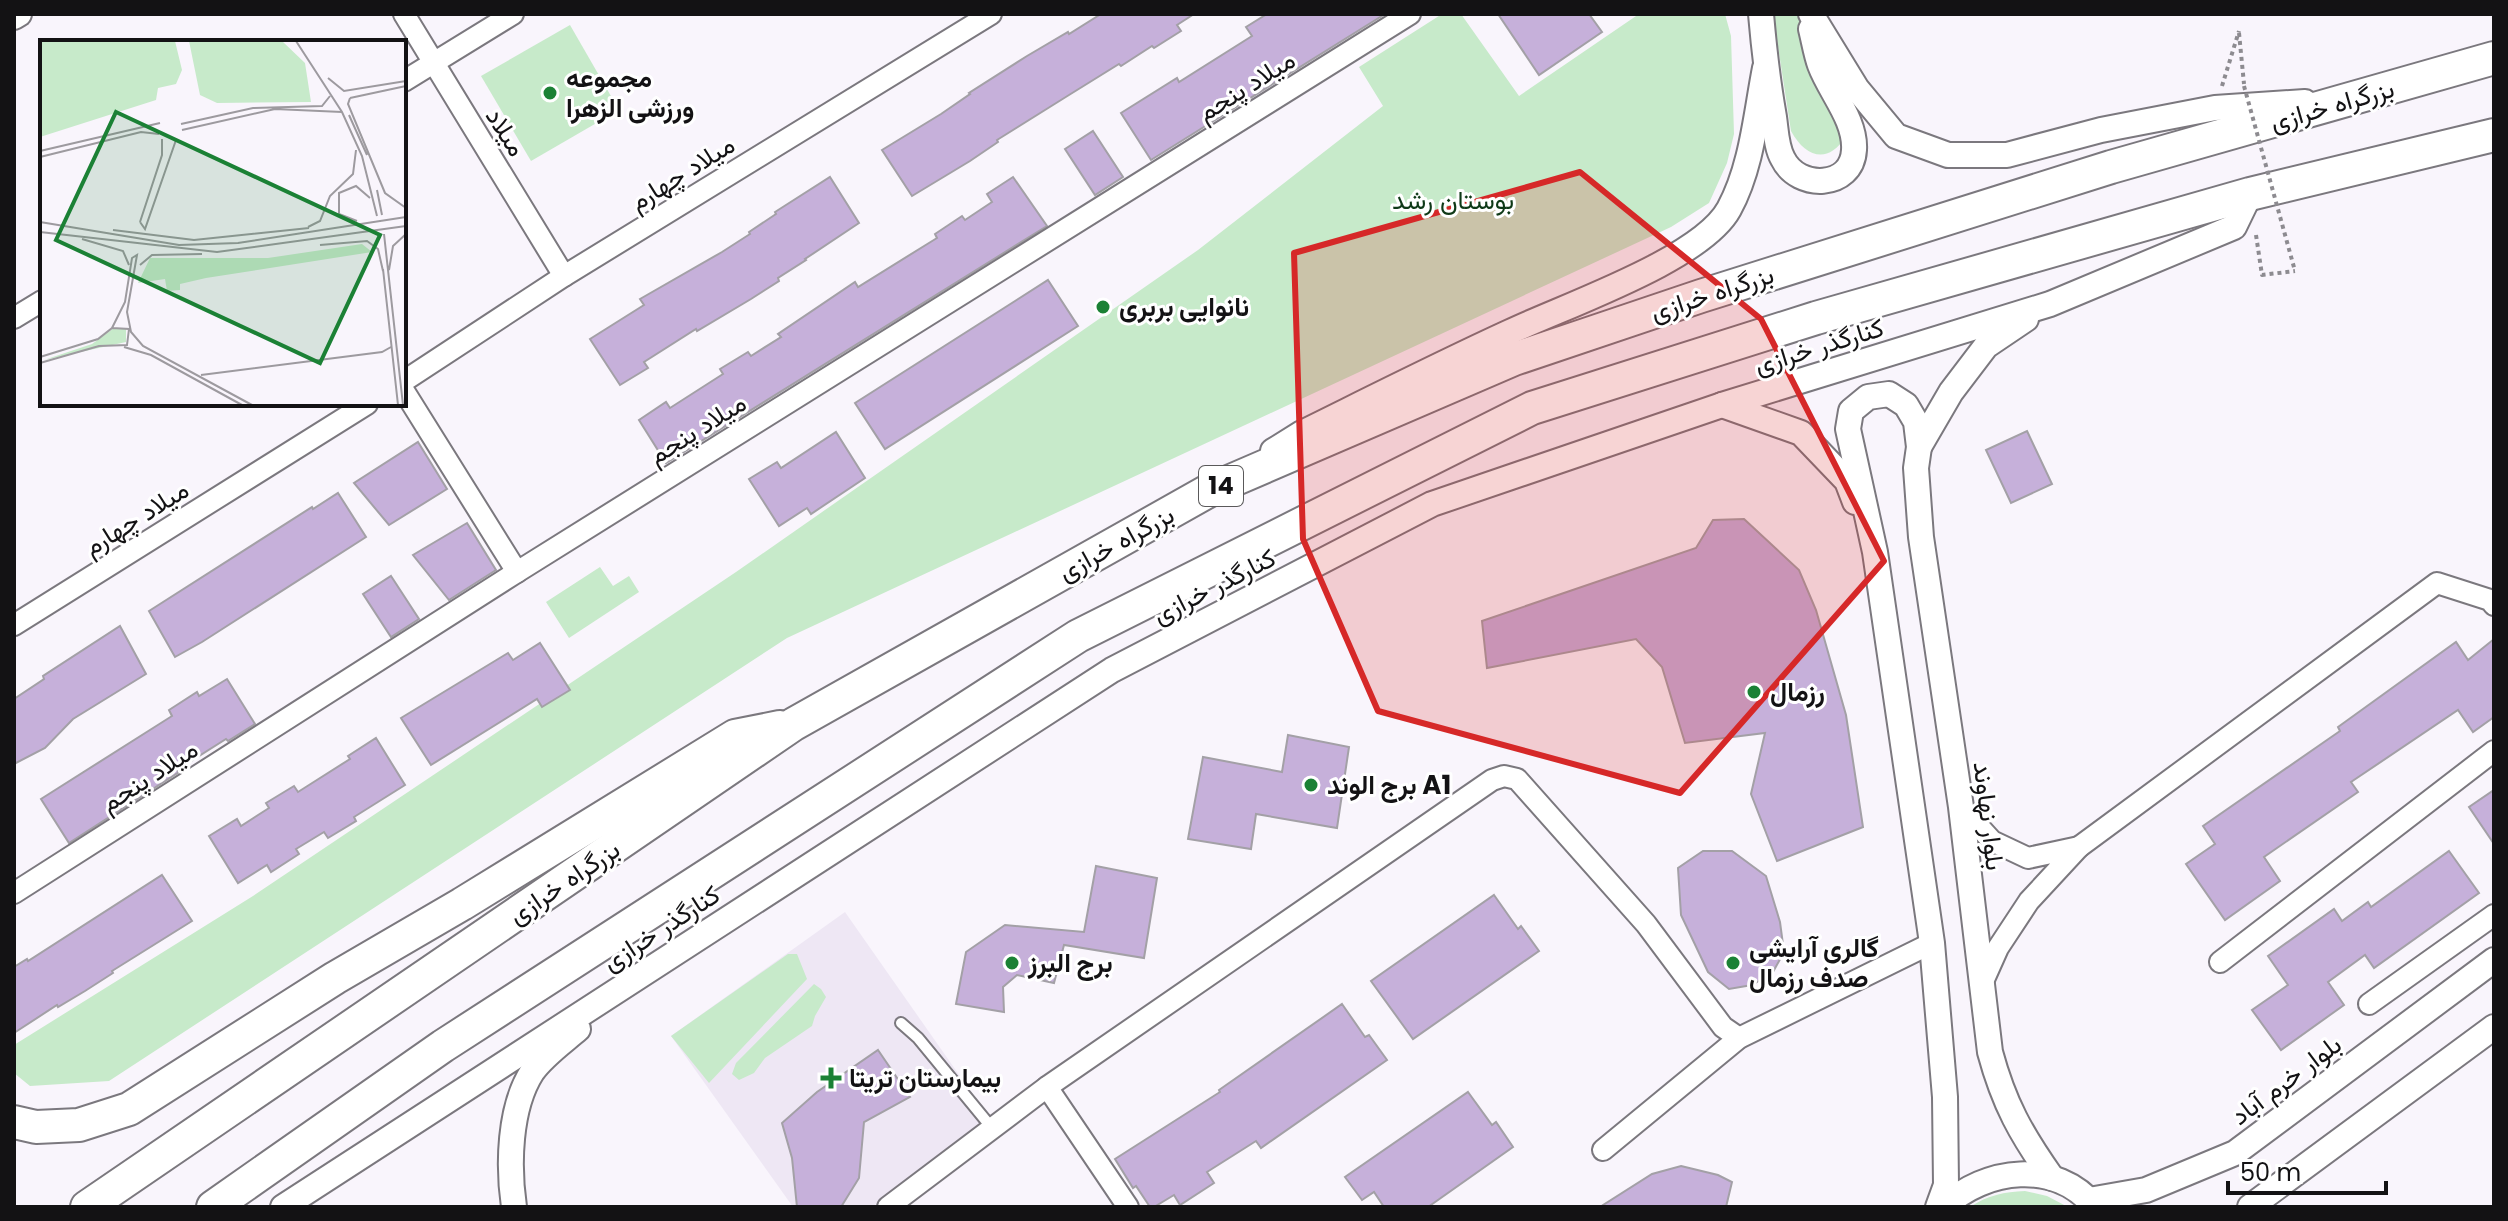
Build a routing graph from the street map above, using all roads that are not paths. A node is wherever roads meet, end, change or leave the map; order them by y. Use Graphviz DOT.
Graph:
graph roads {
  1 [pos="404,14"];
  2 [pos="513,14"];
  3 [pos="991,14"];
  4 [pos="1410,14"];
  5 [pos="1761,14"];
  6 [pos="1810,14"];
  7 [pos="2494,58"];
  8 [pos="433,64"];
  9 [pos="1765,68"];
  10 [pos="406,80"];
  11 [pos="2352,99"];
  12 [pos="2494,135"];
  13 [pos="2250,194"];
  14 [pos="564,276"];
  15 [pos="40,302"];
  16 [pos="2050,304"];
  17 [pos="14,318"];
  18 [pos="406,380"];
  19 [pos="406,394"];
  20 [pos="1722,405"];
  21 [pos="364,406"];
  22 [pos="1919,447"];
  23 [pos="1210,490"];
  24 [pos="1875,552"];
  25 [pos="517,572"];
  26 [pos="2494,605"];
  27 [pos="14,625"];
  28 [pos="794,724"];
  29 [pos="2494,751"];
  30 [pos="1961,807"];
  31 [pos="2079,847"];
  32 [pos="14,893"];
  33 [pos="2491,924"];
  34 [pos="1932,943"];
  35 [pos="2494,960"];
  36 [pos="2220,962"];
  37 [pos="623,986"];
  38 [pos="1981,986"];
  39 [pos="2369,1004"];
  40 [pos="901,1023"];
  41 [pos="2494,1027"];
  42 [pos="1739,1038"];
  43 [pos="1047,1087"];
  44 [pos="14,1122"];
  45 [pos="992,1128"];
  46 [pos="1603,1150"];
  47 [pos="2052,1178"];
  48 [pos="2092,1204"];
  49 [pos="87,1207"];
  50 [pos="213,1207"];
  51 [pos="283,1207"];
  52 [pos="514,1207"];
  53 [pos="888,1207"];
  54 [pos="1128,1207"];
  55 [pos="1941,1207"];
  56 [pos="2250,1207"];
  1 -- 8 [label="street, میلاد"];
  2 -- 8 [label="street"];
  3 -- 14 [label="street, میلاد چهارم"];
  4 -- 25 [label="street, میلاد پنجم"];
  5 -- 9 [label="street"];
  6 -- 9 [label="street"];
  6 -- 11 [label="street"];
  7 -- 11 [label="highway, بزرگراه خرازی / 14"];
  8 -- 10 [label="street"];
  8 -- 14 [label="street, میلاد"];
  9 -- 23 [label="street"];
  11 -- 23 [label="highway, بزرگراه خرازی / 14"];
  12 -- 13 [label="highway, بزرگراه خرازی"];
  13 -- 16 [label="street, کنارگذر خرازی"];
  13 -- 50 [label="highway, بزرگراه خرازی"];
  14 -- 18 [label="street, میلاد چهارم"];
  15 -- 17 [label="street"];
  16 -- 20 [label="street, کنارگذر خرازی"];
  16 -- 22 [label="street"];
  19 -- 25 [label="street"];
  20 -- 24 [label="street"];
  20 -- 37 [label="street, کنارگذر خرازی"];
  21 -- 27 [label="street, میلاد چهارم"];
  22 -- 24 [label="street"];
  22 -- 30 [label="street, بلوار نهاوند"];
  23 -- 28 [label="highway, بزرگراه خرازی / 14"];
  24 -- 34 [label="street"];
  25 -- 32 [label="street, میلاد پنجم"];
  26 -- 31 [label="street"];
  28 -- 44 [label="highway"];
  28 -- 49 [label="highway, بزرگراه خرازی / 14"];
  29 -- 36 [label="street"];
  30 -- 31 [label="street"];
  30 -- 38 [label="street, بلوار نهاوند"];
  31 -- 38 [label="street"];
  33 -- 39 [label="street"];
  34 -- 42 [label="street"];
  34 -- 55 [label="street"];
  35 -- 48 [label="street, بلوار خرم آباد"];
  37 -- 51 [label="street, کنارگذر خرازی"];
  37 -- 52 [label="street"];
  38 -- 47 [label="street, بلوار نهاوند"];
  40 -- 45 [label="lane"];
  41 -- 56 [label="street"];
  42 -- 43 [label="street"];
  42 -- 46 [label="street"];
  43 -- 45 [label="street"];
  43 -- 54 [label="street"];
  45 -- 53 [label="street"];
  47 -- 48 [label="street"];
  47 -- 55 [label="street"];
}
